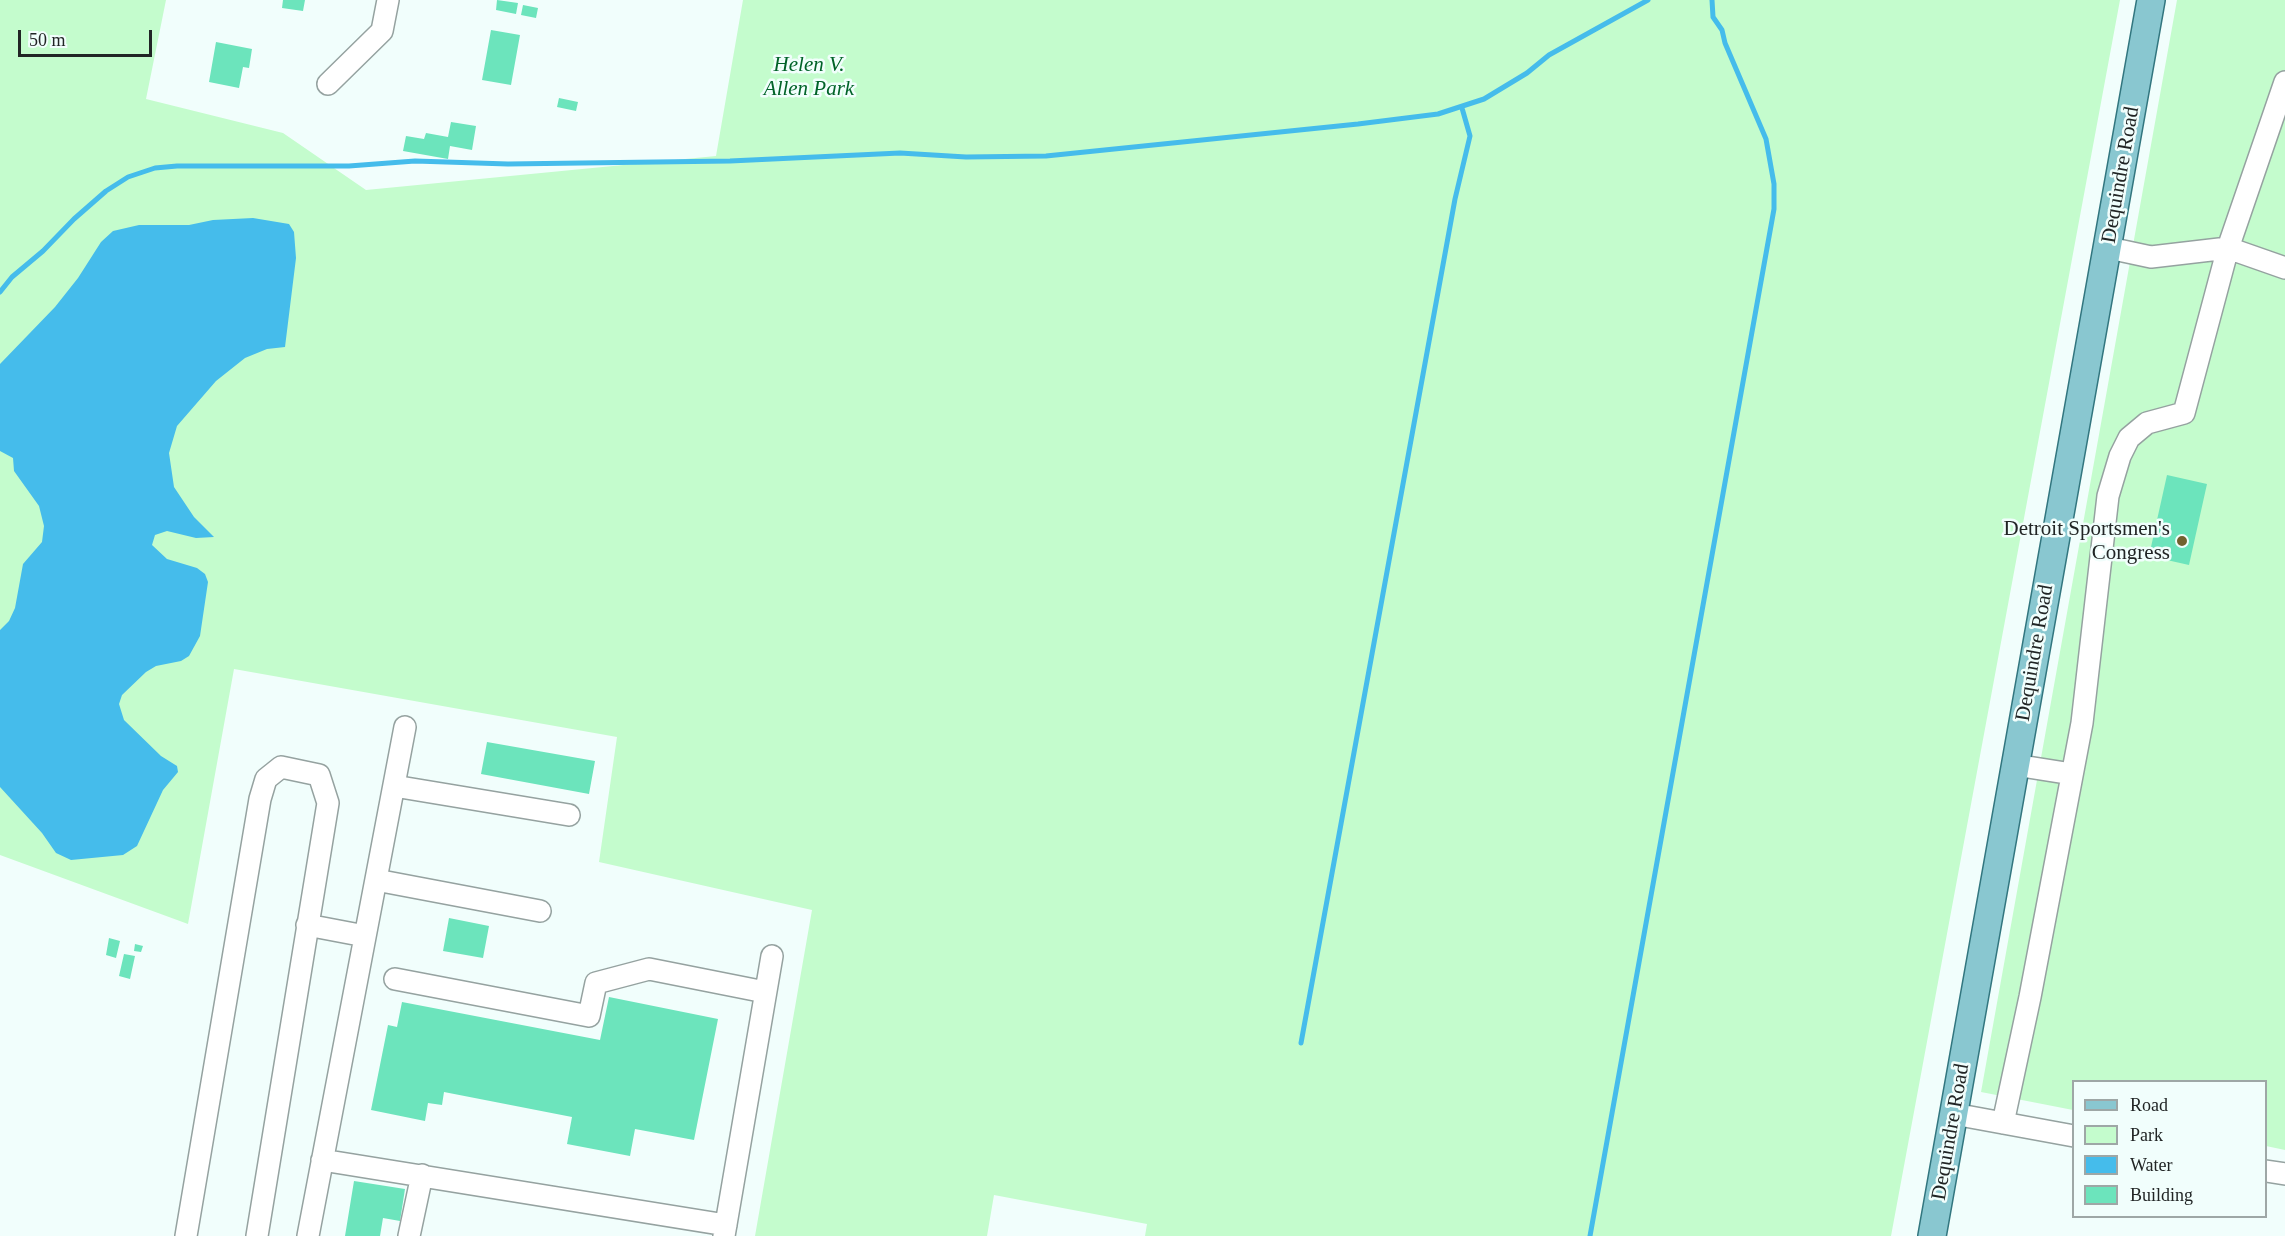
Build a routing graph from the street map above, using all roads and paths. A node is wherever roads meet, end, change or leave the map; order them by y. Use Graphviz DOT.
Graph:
graph roads {
  1 [pos="388,0"];
  2 [pos="2151,0"];
  3 [pos="2285,82"];
  4 [pos="328,84"];
  5 [pos="2109,248"];
  6 [pos="2228,248"];
  7 [pos="2285,268"];
  8 [pos="405,727"];
  9 [pos="2015,765"];
  10 [pos="2072,774"];
  11 [pos="394,786"];
  12 [pos="569,815"];
  13 [pos="376,880"];
  14 [pos="540,911"];
  15 [pos="308,925"];
  16 [pos="365,936"];
  17 [pos="772,956"];
  18 [pos="395,979"];
  19 [pos="765,992"];
  20 [pos="1954,1114"];
  21 [pos="2003,1123"];
  22 [pos="2072,1136"];
  23 [pos="322,1160"];
  24 [pos="2267,1171"];
  25 [pos="2285,1174"];
  26 [pos="422,1175"];
  27 [pos="725,1230"];
  28 [pos="186,1236"];
  29 [pos="257,1236"];
  30 [pos="308,1236"];
  31 [pos="409,1236"];
  32 [pos="1932,1236"];
  1 -- 4 [label="street"];
  2 -- 5 [label="main road, Dequindre Road"];
  3 -- 6 [label="street"];
  5 -- 6 [label="street"];
  5 -- 9 [label="main road, Dequindre Road"];
  6 -- 7 [label="street"];
  6 -- 10 [label="street"];
  8 -- 11 [label="street"];
  9 -- 10 [label="street"];
  9 -- 20 [label="main road, Dequindre Road"];
  10 -- 21 [label="street"];
  11 -- 12 [label="street"];
  11 -- 13 [label="street"];
  13 -- 14 [label="street"];
  13 -- 16 [label="street"];
  15 -- 16 [label="street"];
  15 -- 28 [label="street"];
  15 -- 29 [label="street"];
  16 -- 23 [label="street"];
  17 -- 19 [label="street"];
  18 -- 19 [label="street"];
  19 -- 27 [label="street"];
  20 -- 21 [label="street"];
  20 -- 32 [label="main road, Dequindre Road"];
  21 -- 22 [label="street"];
  23 -- 26 [label="street"];
  23 -- 30 [label="street"];
  24 -- 25 [label="street"];
  26 -- 27 [label="street"];
  26 -- 31 [label="street"];
}
